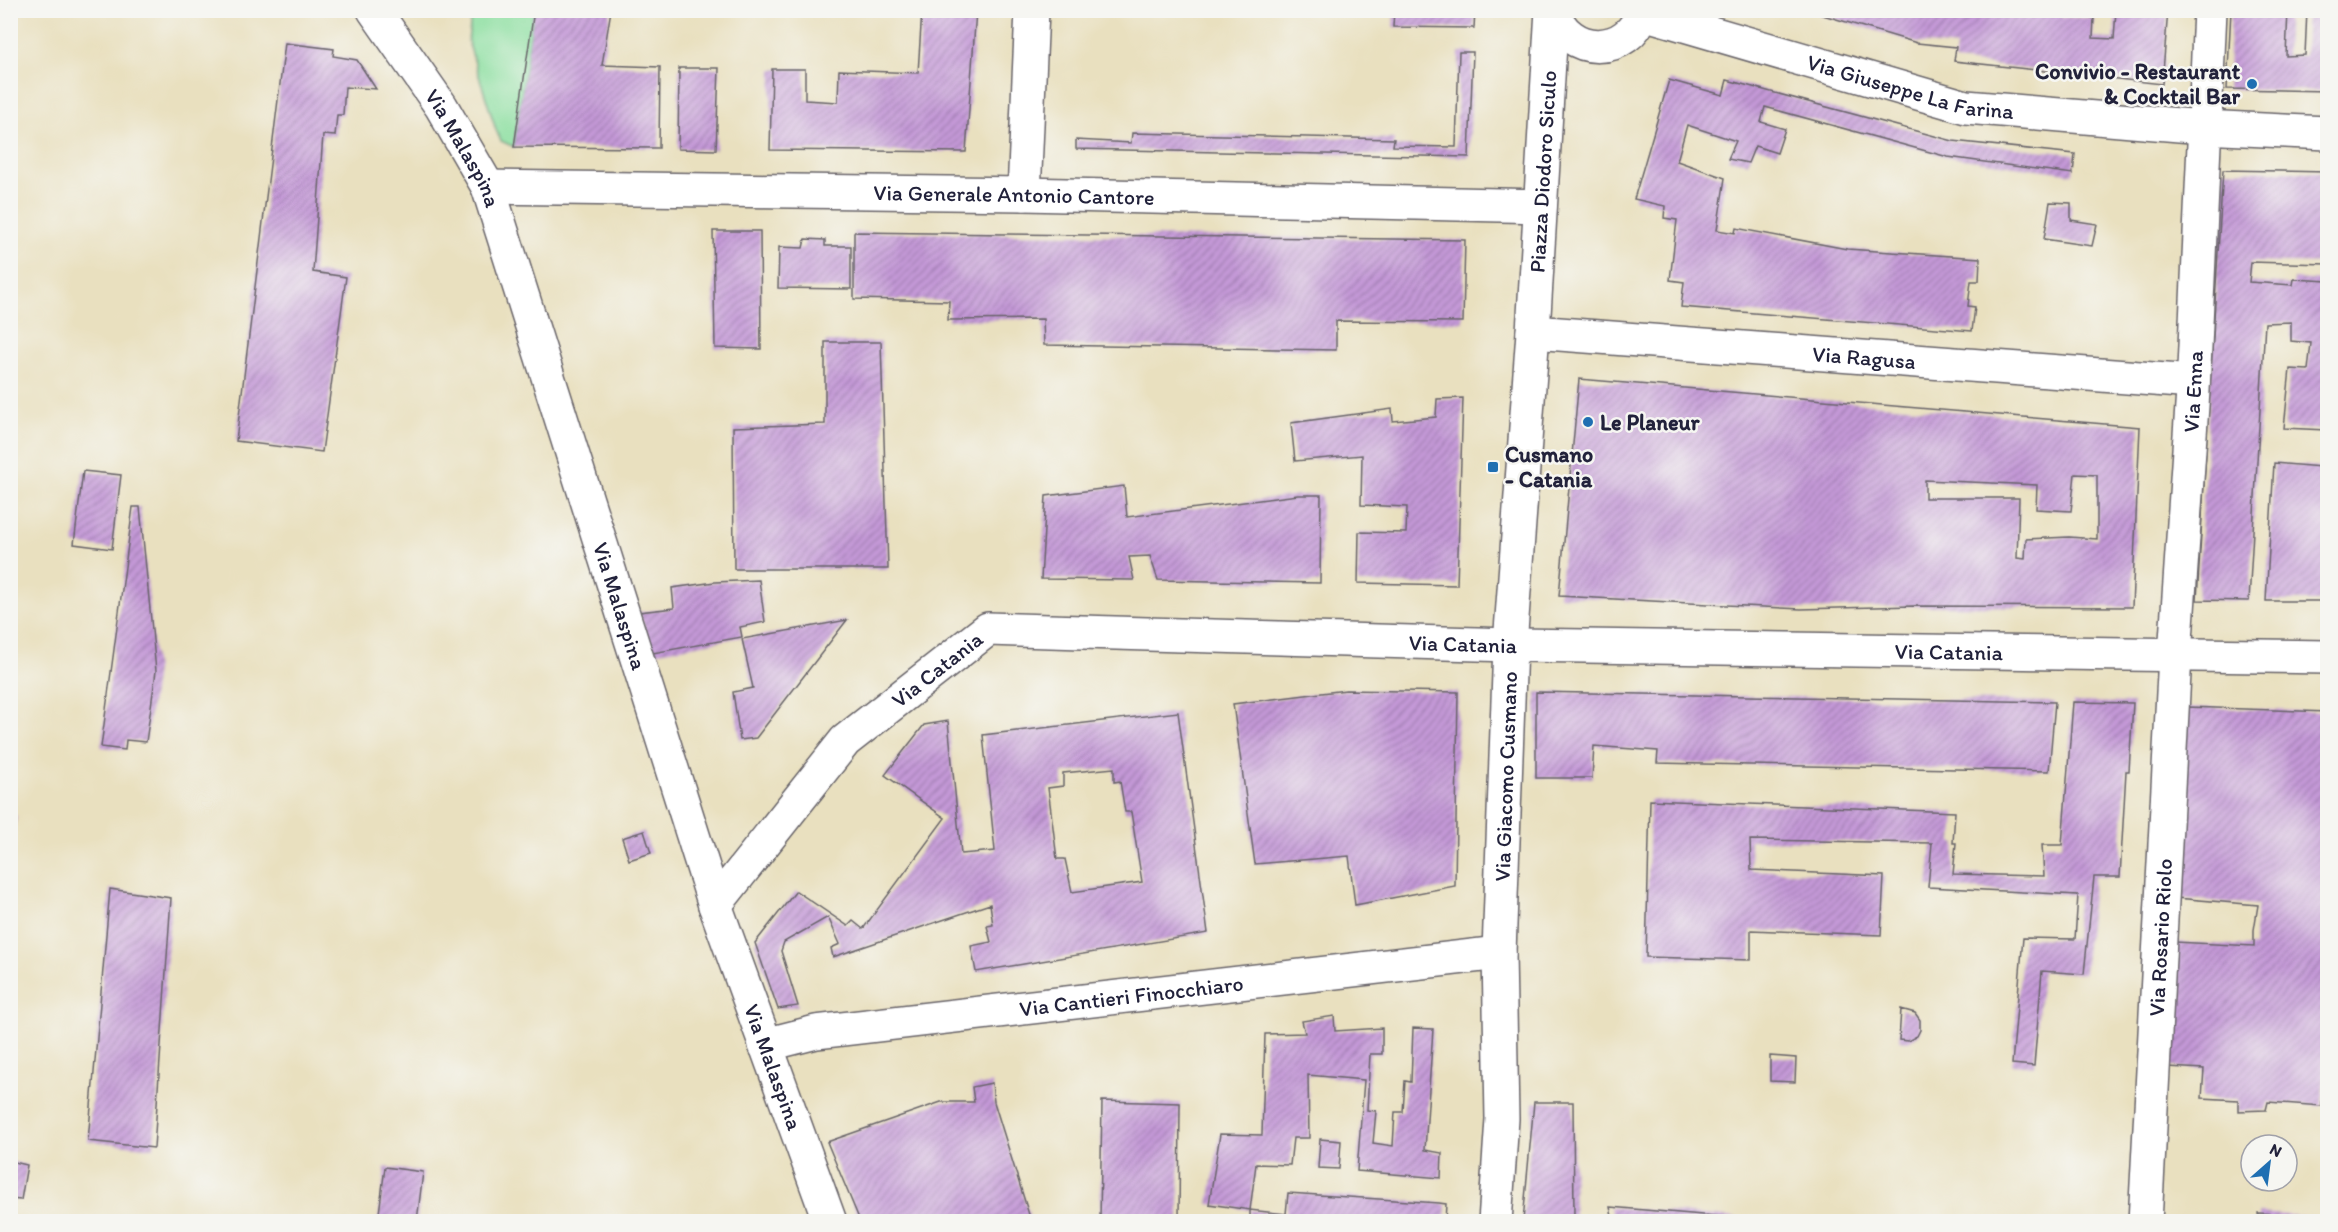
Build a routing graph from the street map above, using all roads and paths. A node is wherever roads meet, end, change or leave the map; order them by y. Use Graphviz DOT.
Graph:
graph roads {
  1 [pos="374,10"];
  2 [pos="1032,10"];
  3 [pos="1552,10"];
  4 [pos="2210,10"];
  5 [pos="1643,12"];
  6 [pos="2203,127"];
  7 [pos="2328,133"];
  8 [pos="488,187"];
  9 [pos="1024,194"];
  10 [pos="1540,206"];
  11 [pos="1533,332"];
  12 [pos="2193,382"];
  13 [pos="1510,645"];
  14 [pos="2175,655"];
  15 [pos="2328,657"];
  16 [pos="715,905"];
  17 [pos="1498,953"];
  18 [pos="765,1045"];
  19 [pos="830,1221"];
  20 [pos="1495,1221"];
  21 [pos="2145,1221"];
  1 -- 8 [label="street, Via Malaspina"];
  2 -- 9 [label="street"];
  3 -- 5 [label="street"];
  3 -- 10 [label="street, Piazza Diodoro Siculo"];
  4 -- 6 [label="street, Via Enna"];
  5 -- 6 [label="street, Via Giuseppe La Farina"];
  6 -- 7 [label="street, Via Giuseppe La Farina"];
  6 -- 12 [label="street, Via Enna"];
  8 -- 9 [label="street, Via Generale Antonio Cantore"];
  8 -- 16 [label="street, Via Malaspina"];
  9 -- 10 [label="street, Via Generale Antonio Cantore"];
  10 -- 11 [label="street, Piazza Diodoro Siculo"];
  11 -- 12 [label="street, Via Ragusa"];
  11 -- 13 [label="street, Via Giacomo Cusmano"];
  12 -- 14 [label="street, Via Enna"];
  13 -- 14 [label="street, Via Catania"];
  13 -- 16 [label="street, Via Catania"];
  13 -- 17 [label="street, Via Giacomo Cusmano"];
  14 -- 15 [label="street, Via Catania"];
  14 -- 21 [label="street, Via Rosario Riolo"];
  16 -- 18 [label="street, Via Malaspina"];
  17 -- 18 [label="street, Via Cantieri Finocchiaro"];
  17 -- 20 [label="street, Via Giacomo Cusmano"];
  18 -- 19 [label="street, Via Malaspina"];
}
